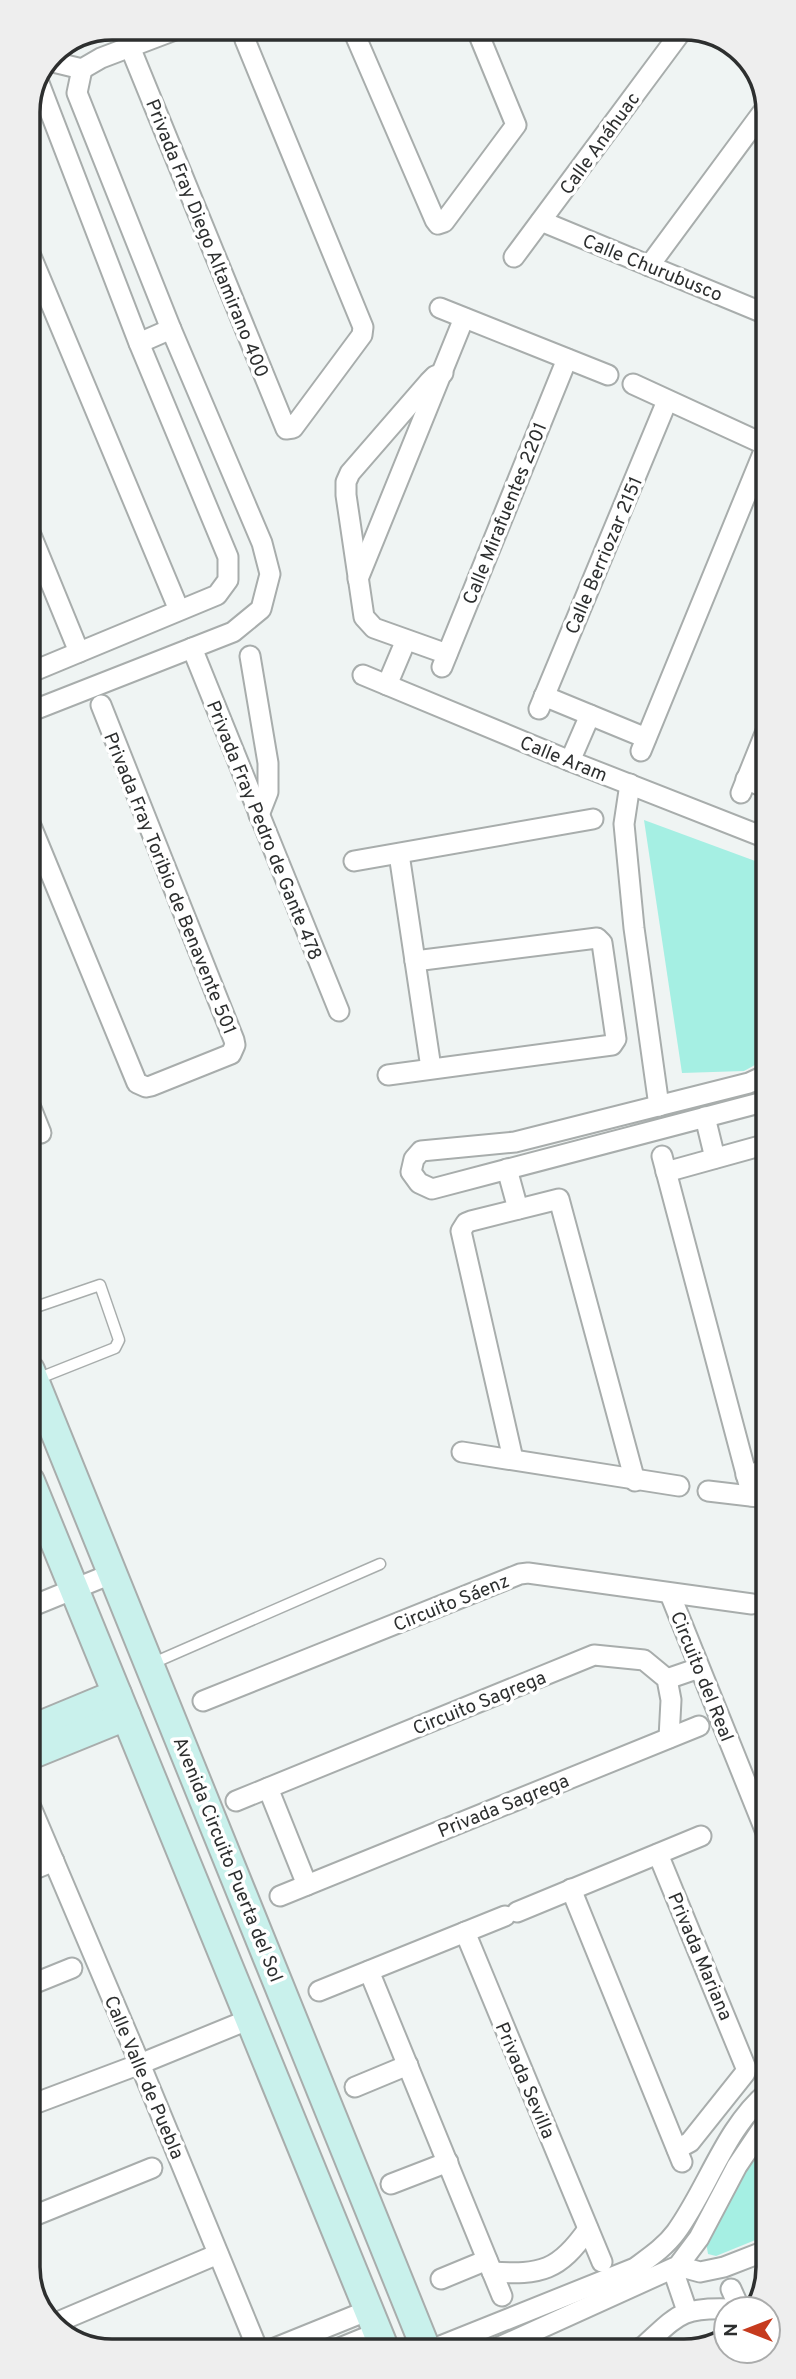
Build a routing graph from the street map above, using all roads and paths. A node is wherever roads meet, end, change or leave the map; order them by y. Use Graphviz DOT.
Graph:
graph roads {
  1 [pos="148,40"];
  2 [pos="245,40"];
  3 [pos="357,40"];
  4 [pos="481,40"];
  5 [pos="675,40"];
  6 [pos="130,47"];
  7 [pos="59,63"];
  8 [pos="82,69"];
  9 [pos="43,94"];
  10 [pos="756,121"];
  11 [pos="541,221"];
  12 [pos="514,257"];
  13 [pos="649,266"];
  14 [pos="40,278"];
  15 [pos="756,305"];
  16 [pos="440,308"];
  17 [pos="464,318"];
  18 [pos="171,329"];
  19 [pos="139,343"];
  20 [pos="567,359"];
  21 [pos="443,373"];
  22 [pos="608,375"];
  23 [pos="633,384"];
  24 [pos="667,401"];
  25 [pos="756,441"];
  26 [pos="756,470"];
  27 [pos="40,557"];
  28 [pos="358,580"];
  29 [pos="179,610"];
  30 [pos="406,640"];
  31 [pos="192,648"];
  32 [pos="79,652"];
  33 [pos="250,656"];
  34 [pos="40,668"];
  35 [pos="363,675"];
  36 [pos="387,685"];
  37 [pos="101,705"];
  38 [pos="40,708"];
  39 [pos="590,715"];
  40 [pos="756,755"];
  41 [pos="570,761"];
  42 [pos="630,785"];
  43 [pos="756,787"];
  44 [pos="259,815"];
  45 [pos="593,819"];
  46 [pos="756,834"];
  47 [pos="40,848"];
  48 [pos="399,854"];
  49 [pos="354,861"];
  50 [pos="415,961"];
  51 [pos="641,986"];
  52 [pos="610,989"];
  53 [pos="339,1011"];
  54 [pos="431,1068"];
  55 [pos="388,1075"];
  56 [pos="756,1080"];
  57 [pos="756,1104"];
  58 [pos="659,1107"];
  59 [pos="705,1117"];
  60 [pos="756,1147"];
  61 [pos="715,1158"];
  62 [pos="507,1169"];
  63 [pos="518,1209"];
  64 [pos="40,1306"];
  65 [pos="40,1372"];
  66 [pos="40,1395"];
  67 [pos="462,1452"];
  68 [pos="513,1459"];
  69 [pos="756,1473"];
  70 [pos="746,1475"];
  71 [pos="635,1480"];
  72 [pos="679,1486"];
  73 [pos="708,1491"];
  74 [pos="756,1491"];
  75 [pos="756,1497"];
  76 [pos="40,1505"];
  77 [pos="380,1564"];
  78 [pos="111,1574"];
  79 [pos="74,1589"];
  80 [pos="670,1594"];
  81 [pos="40,1603"];
  82 [pos="752,1604"];
  83 [pos="150,1664"];
  84 [pos="699,1668"];
  85 [pos="667,1679"];
  86 [pos="203,1701"];
  87 [pos="122,1705"];
  88 [pos="699,1726"];
  89 [pos="40,1727"];
  90 [pos="669,1738"];
  91 [pos="40,1750"];
  92 [pos="268,1788"];
  93 [pos="236,1801"];
  94 [pos="756,1808"];
  95 [pos="40,1828"];
  96 [pos="701,1836"];
  97 [pos="658,1854"];
  98 [pos="54,1861"];
  99 [pos="40,1867"];
  100 [pos="307,1885"];
  101 [pos="571,1889"];
  102 [pos="280,1896"];
  103 [pos="465,1932"];
  104 [pos="72,1968"];
  105 [pos="369,1970"];
  106 [pos="40,1981"];
  107 [pos="319,1991"];
  108 [pos="250,2019"];
  109 [pos="140,2064"];
  110 [pos="408,2065"];
  111 [pos="355,2087"];
  112 [pos="40,2102"];
  113 [pos="756,2103"];
  114 [pos="701,2126"];
  115 [pos="756,2138"];
  116 [pos="727,2146"];
  117 [pos="448,2162"];
  118 [pos="152,2168"];
  119 [pos="391,2184"];
  120 [pos="40,2213"];
  121 [pos="588,2229"];
  122 [pos="218,2255"];
  123 [pos="756,2255"];
  124 [pos="602,2262"];
  125 [pos="490,2266"];
  126 [pos="550,2267"];
  127 [pos="676,2268"];
  128 [pos="441,2279"];
  129 [pos="732,2289"];
  130 [pos="734,2295"];
  131 [pos="502,2296"];
  132 [pos="564,2296"];
  133 [pos="712,2309"];
  134 [pos="687,2311"];
  135 [pos="527,2312"];
  136 [pos="64,2320"];
  137 [pos="487,2328"];
  138 [pos="378,2330"];
  139 [pos="536,2332"];
  140 [pos="253,2339"];
  141 [pos="329,2339"];
  142 [pos="359,2339"];
  143 [pos="422,2339"];
  144 [pos="459,2339"];
  145 [pos="491,2339"];
  146 [pos="519,2339"];
  147 [pos="651,2339"];
  1 -- 6 [label="street"];
  2 -- 6 [label="street, Privada Fray Diego Altamirano 400"];
  3 -- 4 [label="street"];
  5 -- 11 [label="street, Calle Anáhuac"];
  6 -- 8 [label="street"];
  7 -- 8 [label="street"];
  8 -- 18 [label="street"];
  9 -- 19 [label="street"];
  10 -- 13 [label="street"];
  11 -- 12 [label="street, Calle Anáhuac"];
  11 -- 13 [label="street, Calle Churubusco"];
  13 -- 15 [label="street, Calle Churubusco"];
  14 -- 29 [label="street"];
  16 -- 17 [label="street"];
  17 -- 20 [label="street"];
  17 -- 21 [label="street"];
  18 -- 19 [label="street"];
  18 -- 31 [label="street"];
  19 -- 29 [label="street"];
  20 -- 22 [label="street"];
  20 -- 30 [label="street, Calle Mirafuentes 2201"];
  21 -- 28 [label="street"];
  21 -- 28 [label="street"];
  23 -- 24 [label="street"];
  24 -- 25 [label="street"];
  24 -- 39 [label="street, Calle Berriozar 2151"];
  26 -- 39 [label="street"];
  27 -- 32 [label="street"];
  28 -- 30 [label="street"];
  29 -- 32 [label="street"];
  30 -- 36 [label="street"];
  31 -- 38 [label="street"];
  31 -- 44 [label="street, Privada Fray Pedro de Gante 478"];
  32 -- 34 [label="street"];
  33 -- 44 [label="street"];
  35 -- 36 [label="street, Calle Aram"];
  36 -- 41 [label="street, Calle Aram"];
  37 -- 47 [label="street, Privada Fray Toribio de Benavente 501"];
  39 -- 41 [label="street"];
  40 -- 43 [label="street"];
  41 -- 42 [label="street, Calle Aram"];
  42 -- 46 [label="street, Calle Aram"];
  42 -- 51 [label="street"];
  44 -- 53 [label="street, Privada Fray Pedro de Gante 478"];
  45 -- 48 [label="street"];
  48 -- 49 [label="street"];
  48 -- 50 [label="street"];
  50 -- 52 [label="street"];
  50 -- 54 [label="street"];
  51 -- 52 [label="street"];
  51 -- 58 [label="street"];
  52 -- 54 [label="street"];
  54 -- 55 [label="street"];
  56 -- 58 [label="street"];
  57 -- 59 [label="street"];
  58 -- 62 [label="street"];
  59 -- 61 [label="street"];
  59 -- 62 [label="street"];
  60 -- 61 [label="street"];
  61 -- 70 [label="street"];
  62 -- 63 [label="street"];
  63 -- 68 [label="street"];
  63 -- 71 [label="street"];
  64 -- 65 [label="lane"];
  66 -- 78 [label="street, Avenida Circuito Puerta del Sol"];
  67 -- 68 [label="street"];
  68 -- 71 [label="street"];
  69 -- 70 [label="street"];
  70 -- 74 [label="street"];
  71 -- 72 [label="street"];
  73 -- 75 [label="street"];
  76 -- 79 [label="street"];
  77 -- 83 [label="lane"];
  78 -- 79 [label="street"];
  78 -- 83 [label="street, Avenida Circuito Puerta del Sol"];
  79 -- 81 [label="street"];
  79 -- 87 [label="street"];
  80 -- 82 [label="street, Circuito Sáenz"];
  80 -- 84 [label="street, Circuito del Real"];
  80 -- 86 [label="street, Circuito Sáenz"];
  83 -- 143 [label="street, Avenida Circuito Puerta del Sol"];
  84 -- 85 [label="street"];
  84 -- 94 [label="street, Circuito del Real"];
  85 -- 90 [label="street"];
  85 -- 92 [label="street, Circuito Sagrega"];
  87 -- 89 [label="street"];
  87 -- 91 [label="street"];
  87 -- 108 [label="street"];
  88 -- 90 [label="street, Privada Sagrega"];
  90 -- 100 [label="street, Privada Sagrega"];
  92 -- 93 [label="street, Circuito Sagrega"];
  92 -- 100 [label="street"];
  95 -- 98 [label="street, Calle Valle de Puebla"];
  96 -- 97 [label="street"];
  97 -- 101 [label="street"];
  97 -- 114 [label="street, Privada Mariana"];
  98 -- 99 [label="street"];
  98 -- 109 [label="street, Calle Valle de Puebla"];
  100 -- 102 [label="street, Privada Sagrega"];
  101 -- 103 [label="street"];
  101 -- 114 [label="street, Privada Mariana"];
  103 -- 105 [label="street"];
  103 -- 121 [label="street, Privada Sevilla"];
  104 -- 106 [label="street"];
  105 -- 107 [label="street"];
  105 -- 110 [label="street"];
  108 -- 109 [label="street"];
  108 -- 138 [label="street"];
  109 -- 112 [label="street"];
  109 -- 122 [label="street, Calle Valle de Puebla"];
  110 -- 111 [label="street"];
  110 -- 117 [label="street"];
  113 -- 116 [label="street"];
  114 -- 116 [label="street"];
  115 -- 127 [label="street"];
  116 -- 132 [label="street"];
  117 -- 119 [label="street"];
  117 -- 125 [label="street"];
  118 -- 120 [label="street"];
  121 -- 124 [label="street, Privada Sevilla"];
  121 -- 126 [label="street"];
  122 -- 136 [label="street"];
  122 -- 140 [label="street, Calle Valle de Puebla"];
  123 -- 127 [label="street"];
  125 -- 126 [label="street"];
  125 -- 128 [label="street"];
  125 -- 131 [label="street"];
  126 -- 132 [label="street"];
  127 -- 134 [label="street"];
  127 -- 139 [label="street"];
  129 -- 130 [label="street"];
  132 -- 135 [label="street"];
  133 -- 134 [label="street"];
  134 -- 147 [label="street"];
  135 -- 137 [label="street"];
  135 -- 139 [label="street"];
  137 -- 144 [label="street"];
  137 -- 145 [label="street"];
  138 -- 141 [label="street"];
  138 -- 142 [label="street"];
  139 -- 146 [label="street"];
}
